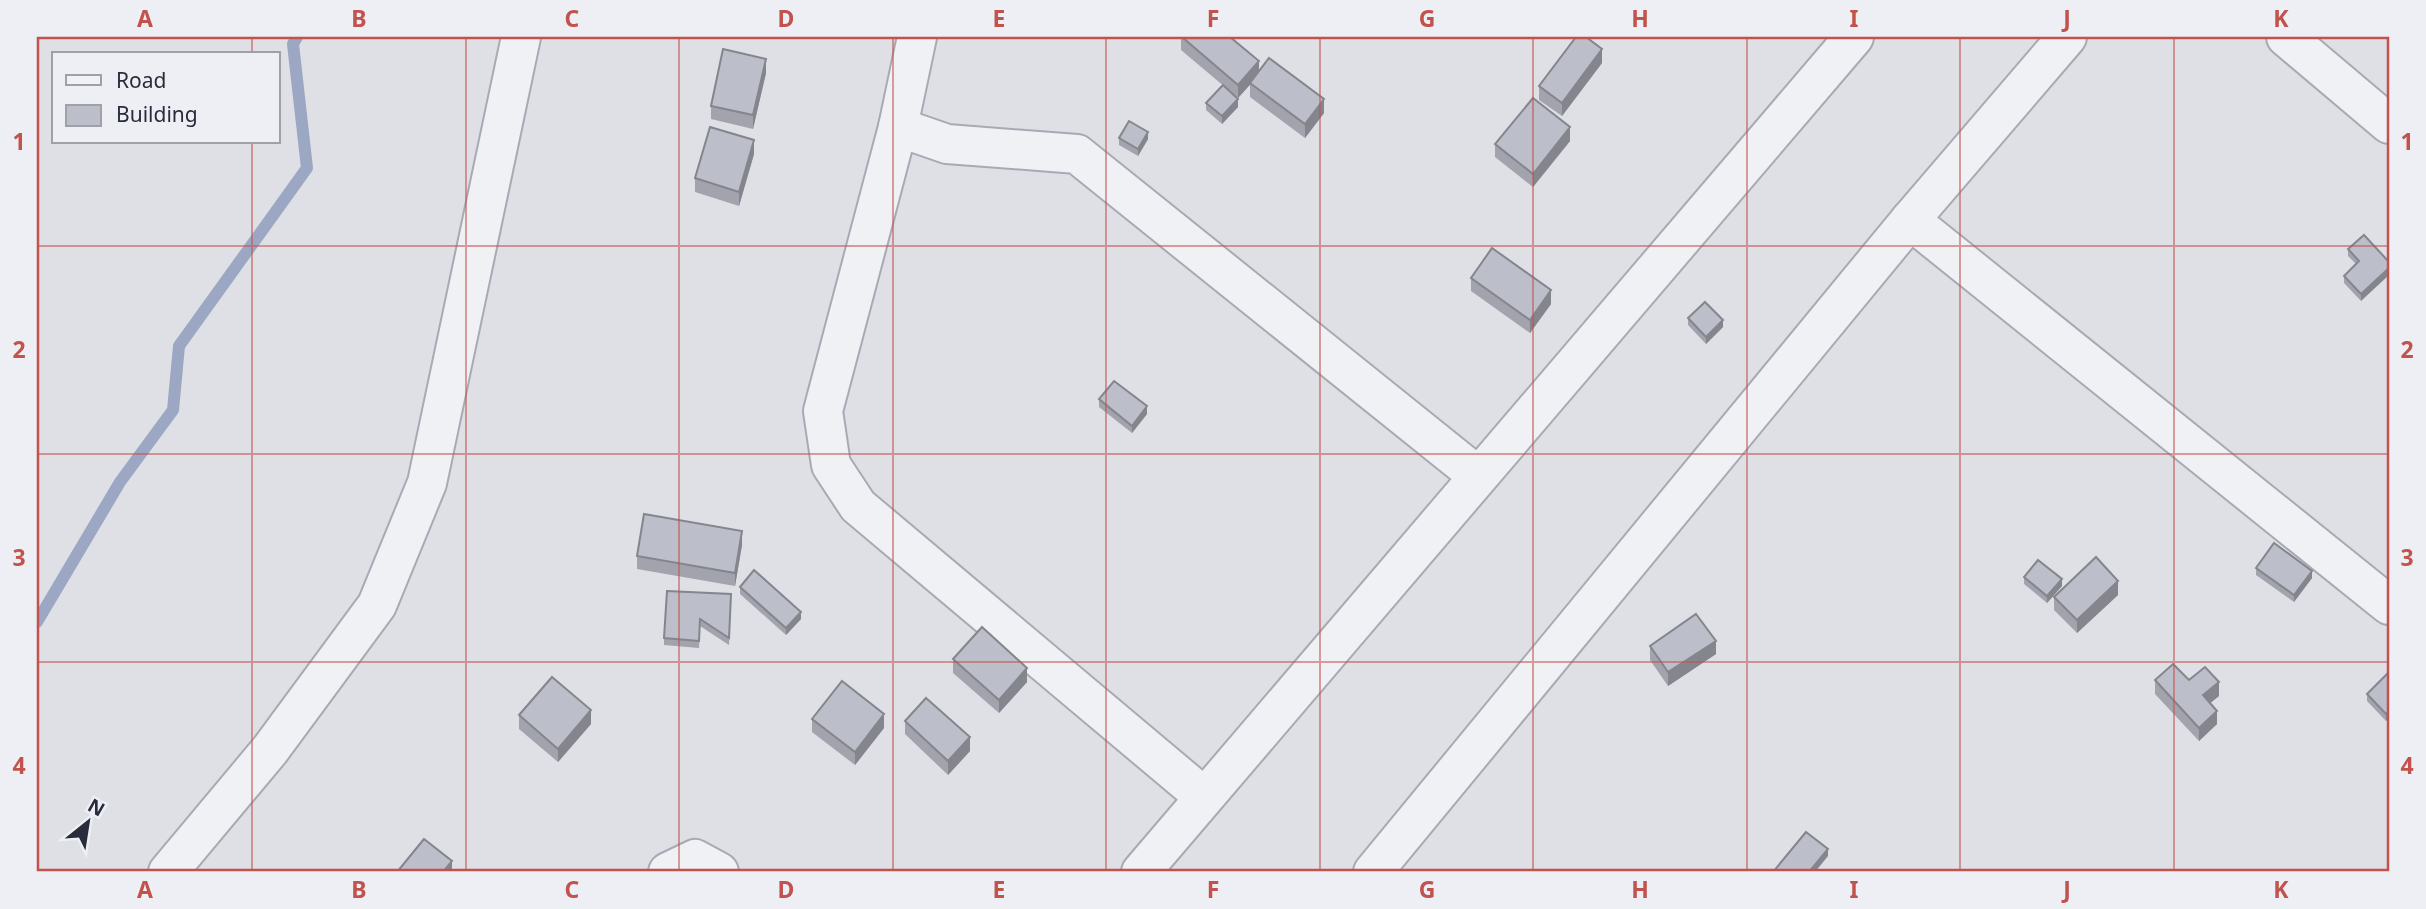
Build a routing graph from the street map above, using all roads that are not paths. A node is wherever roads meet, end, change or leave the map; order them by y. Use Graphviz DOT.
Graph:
graph roads {
  1 [pos="521,37"];
  2 [pos="917,37"];
  3 [pos="1854,37"];
  4 [pos="2067,37"];
  5 [pos="2286,37"];
  6 [pos="2389,124"];
  7 [pos="898,127"];
  8 [pos="1910,220"];
  9 [pos="1478,476"];
  10 [pos="2389,605"];
  11 [pos="1203,796"];
  12 [pos="168,872"];
  13 [pos="668,872"];
  14 [pos="719,872"];
  15 [pos="1141,872"];
  16 [pos="1373,872"];
  1 -- 12 [label="street"];
  2 -- 7 [label="street"];
  3 -- 9 [label="street"];
  4 -- 8 [label="street"];
  5 -- 6 [label="street"];
  7 -- 9 [label="street"];
  7 -- 11 [label="street"];
  8 -- 10 [label="street"];
  8 -- 16 [label="street"];
  9 -- 11 [label="street"];
  11 -- 15 [label="street"];
  13 -- 14 [label="street"];
}
